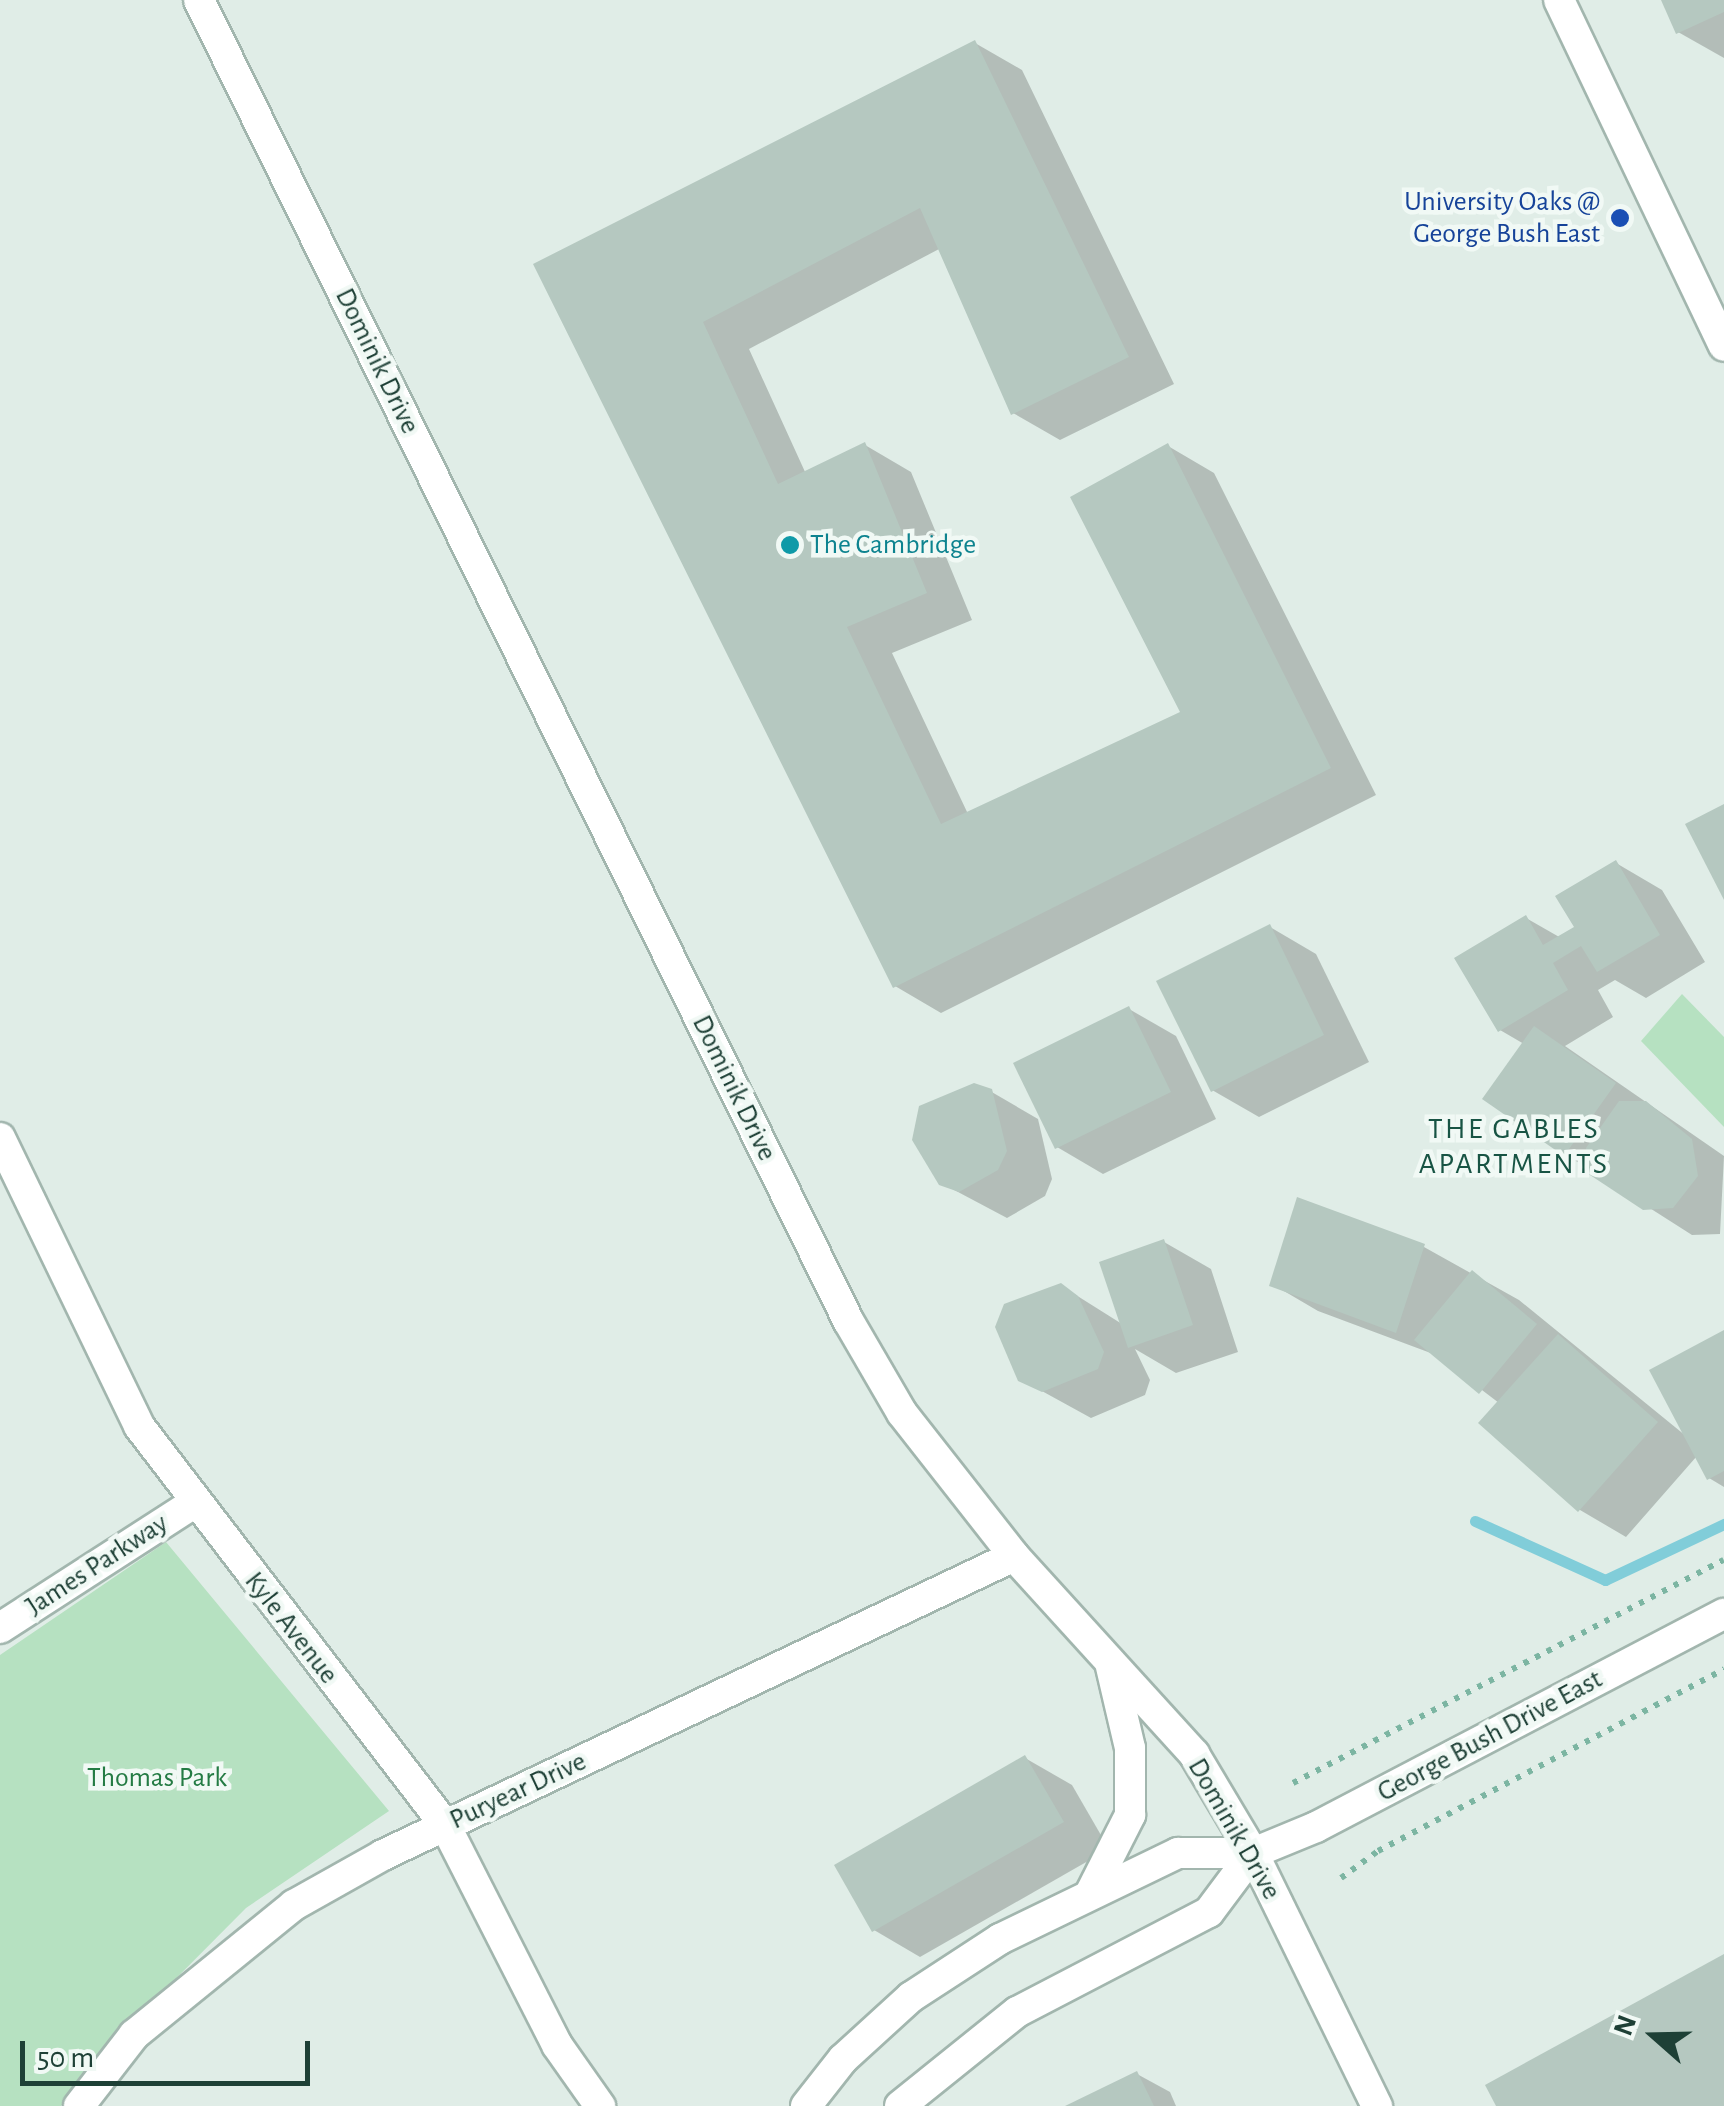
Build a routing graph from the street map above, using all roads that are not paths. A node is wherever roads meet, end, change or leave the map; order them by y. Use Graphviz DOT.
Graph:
graph roads {
  1 [pos="199,0"];
  2 [pos="1559,0"];
  3 [pos="1724,346"];
  4 [pos="0,1138"];
  5 [pos="194,1502"];
  6 [pos="1014,1556"];
  7 [pos="1724,1614"];
  8 [pos="0,1628"];
  9 [pos="1110,1664"];
  10 [pos="445,1825"];
  11 [pos="1253,1853"];
  12 [pos="1088,1896"];
  13 [pos="79,2106"];
  14 [pos="600,2106"];
  15 [pos="806,2106"];
  16 [pos="900,2106"];
  17 [pos="1376,2106"];
  1 -- 6 [label="street, Dominik Drive"];
  2 -- 3 [label="street"];
  4 -- 5 [label="street, Kyle Avenue"];
  5 -- 8 [label="street, James Parkway"];
  5 -- 10 [label="street, Kyle Avenue"];
  6 -- 9 [label="street, Dominik Drive"];
  6 -- 10 [label="street, Puryear Drive"];
  7 -- 11 [label="street, George Bush Drive East"];
  9 -- 11 [label="street, Dominik Drive"];
  9 -- 12 [label="street"];
  10 -- 13 [label="street, Puryear Drive"];
  10 -- 14 [label="street, Kyle Avenue"];
  11 -- 12 [label="street, George Bush Drive East"];
  11 -- 16 [label="street, George Bush Drive East"];
  11 -- 17 [label="street, Dominik Drive"];
  12 -- 15 [label="street, George Bush Drive East"];
}
